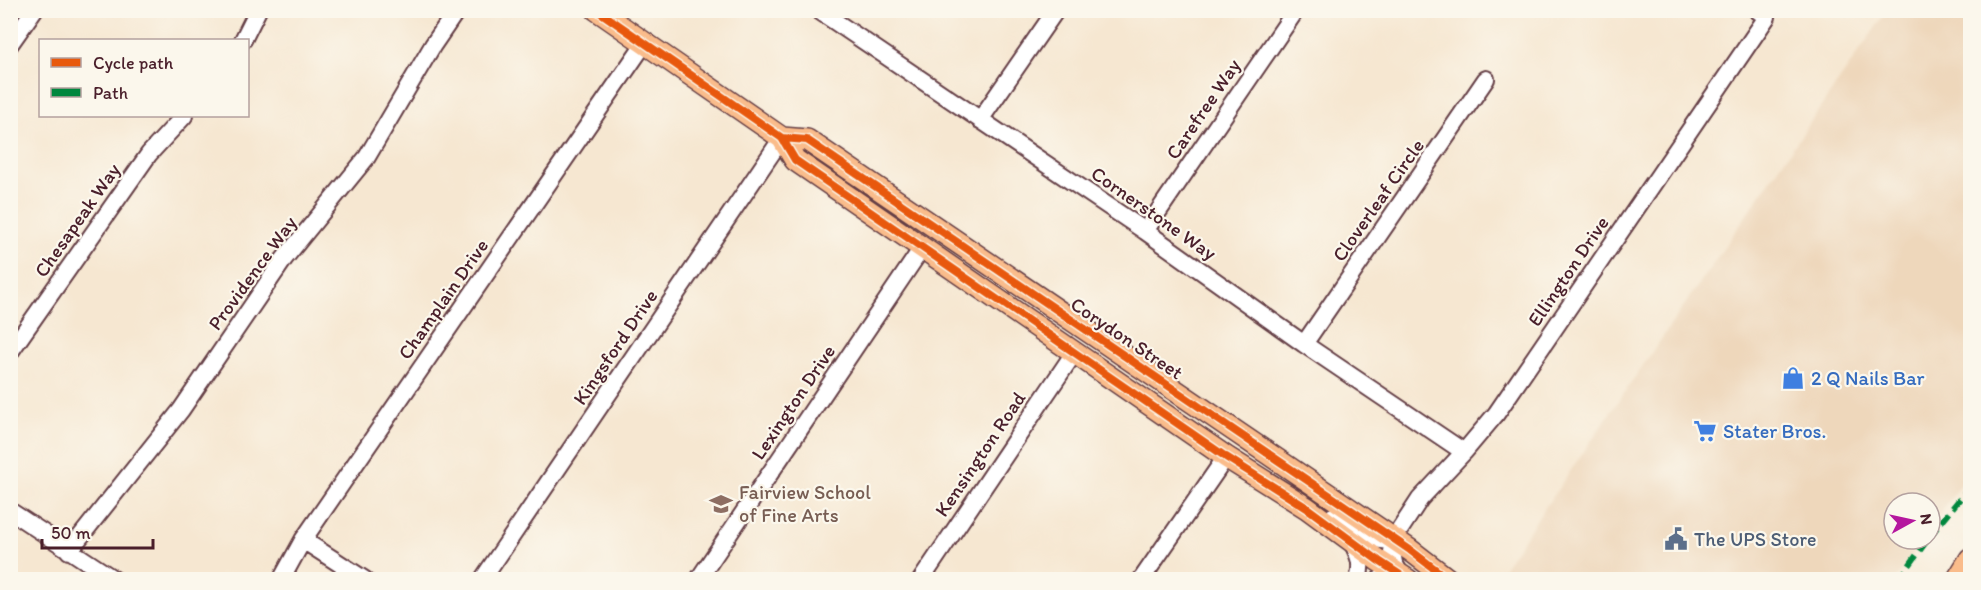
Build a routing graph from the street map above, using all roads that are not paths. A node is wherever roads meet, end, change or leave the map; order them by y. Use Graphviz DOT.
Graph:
graph roads {
  1 [pos="34,10"];
  2 [pos="258,10"];
  3 [pos="457,10"];
  4 [pos="597,10"];
  5 [pos="818,10"];
  6 [pos="1056,10"];
  7 [pos="1296,10"];
  8 [pos="1762,14"];
  9 [pos="244,39"];
  10 [pos="10,44"];
  11 [pos="645,44"];
  12 [pos="1486,79"];
  13 [pos="183,117"];
  14 [pos="980,120"];
  15 [pos="782,138"];
  16 [pos="1145,231"];
  17 [pos="922,248"];
  18 [pos="1304,344"];
  19 [pos="10,352"];
  20 [pos="1074,353"];
  21 [pos="1464,452"];
  22 [pos="1226,457"];
  23 [pos="1307,508"];
  24 [pos="10,511"];
  25 [pos="1394,539"];
  26 [pos="303,540"];
  27 [pos="1352,541"];
  28 [pos="69,551"];
  29 [pos="1971,559"];
  30 [pos="1405,577"];
  31 [pos="116,579"];
  32 [pos="280,579"];
  33 [pos="365,579"];
  34 [pos="482,579"];
  35 [pos="698,579"];
  36 [pos="921,579"];
  37 [pos="1141,579"];
  38 [pos="1358,579"];
  39 [pos="1379,579"];
  40 [pos="1449,579"];
  41 [pos="1956,579"];
  1 -- 10 [label="street"];
  2 -- 9 [label="street"];
  3 -- 28 [label="street, Providence Way"];
  4 -- 11 [label="main road, Corydon Street"];
  5 -- 14 [label="street, Cornerstone Way"];
  6 -- 14 [label="street"];
  7 -- 16 [label="street, Carefree Way"];
  8 -- 21 [label="street, Ellington Drive"];
  11 -- 15 [label="main road, Corydon Street"];
  11 -- 26 [label="street, Champlain Drive"];
  12 -- 18 [label="street, Cloverleaf Circle"];
  13 -- 19 [label="street, Chesapeak Way"];
  14 -- 16 [label="street, Cornerstone Way"];
  15 -- 17 [label="main road, Corydon Street"];
  15 -- 25 [label="main road, Corydon Street"];
  15 -- 34 [label="street, Kingsford Drive"];
  16 -- 18 [label="street, Cornerstone Way"];
  17 -- 20 [label="main road, Corydon Street"];
  17 -- 35 [label="street, Lexington Drive"];
  18 -- 21 [label="street, Cornerstone Way"];
  20 -- 22 [label="main road, Corydon Street"];
  20 -- 36 [label="street, Kensington Road"];
  21 -- 25 [label="street, Ellington Drive"];
  22 -- 23 [label="main road, Corydon Street"];
  22 -- 37 [label="street"];
  23 -- 25 [label="street, Corydon Street"];
  23 -- 27 [label="main road, Corydon Street"];
  24 -- 28 [label="street"];
  25 -- 30 [label="street"];
  25 -- 40 [label="main road, Corydon Street"];
  26 -- 32 [label="street, Champlain Drive"];
  26 -- 33 [label="street"];
  27 -- 30 [label="main road, Corydon Street"];
  27 -- 38 [label="street"];
  28 -- 31 [label="street"];
  29 -- 41 [label="main road"];
  30 -- 39 [label="street"];
}
